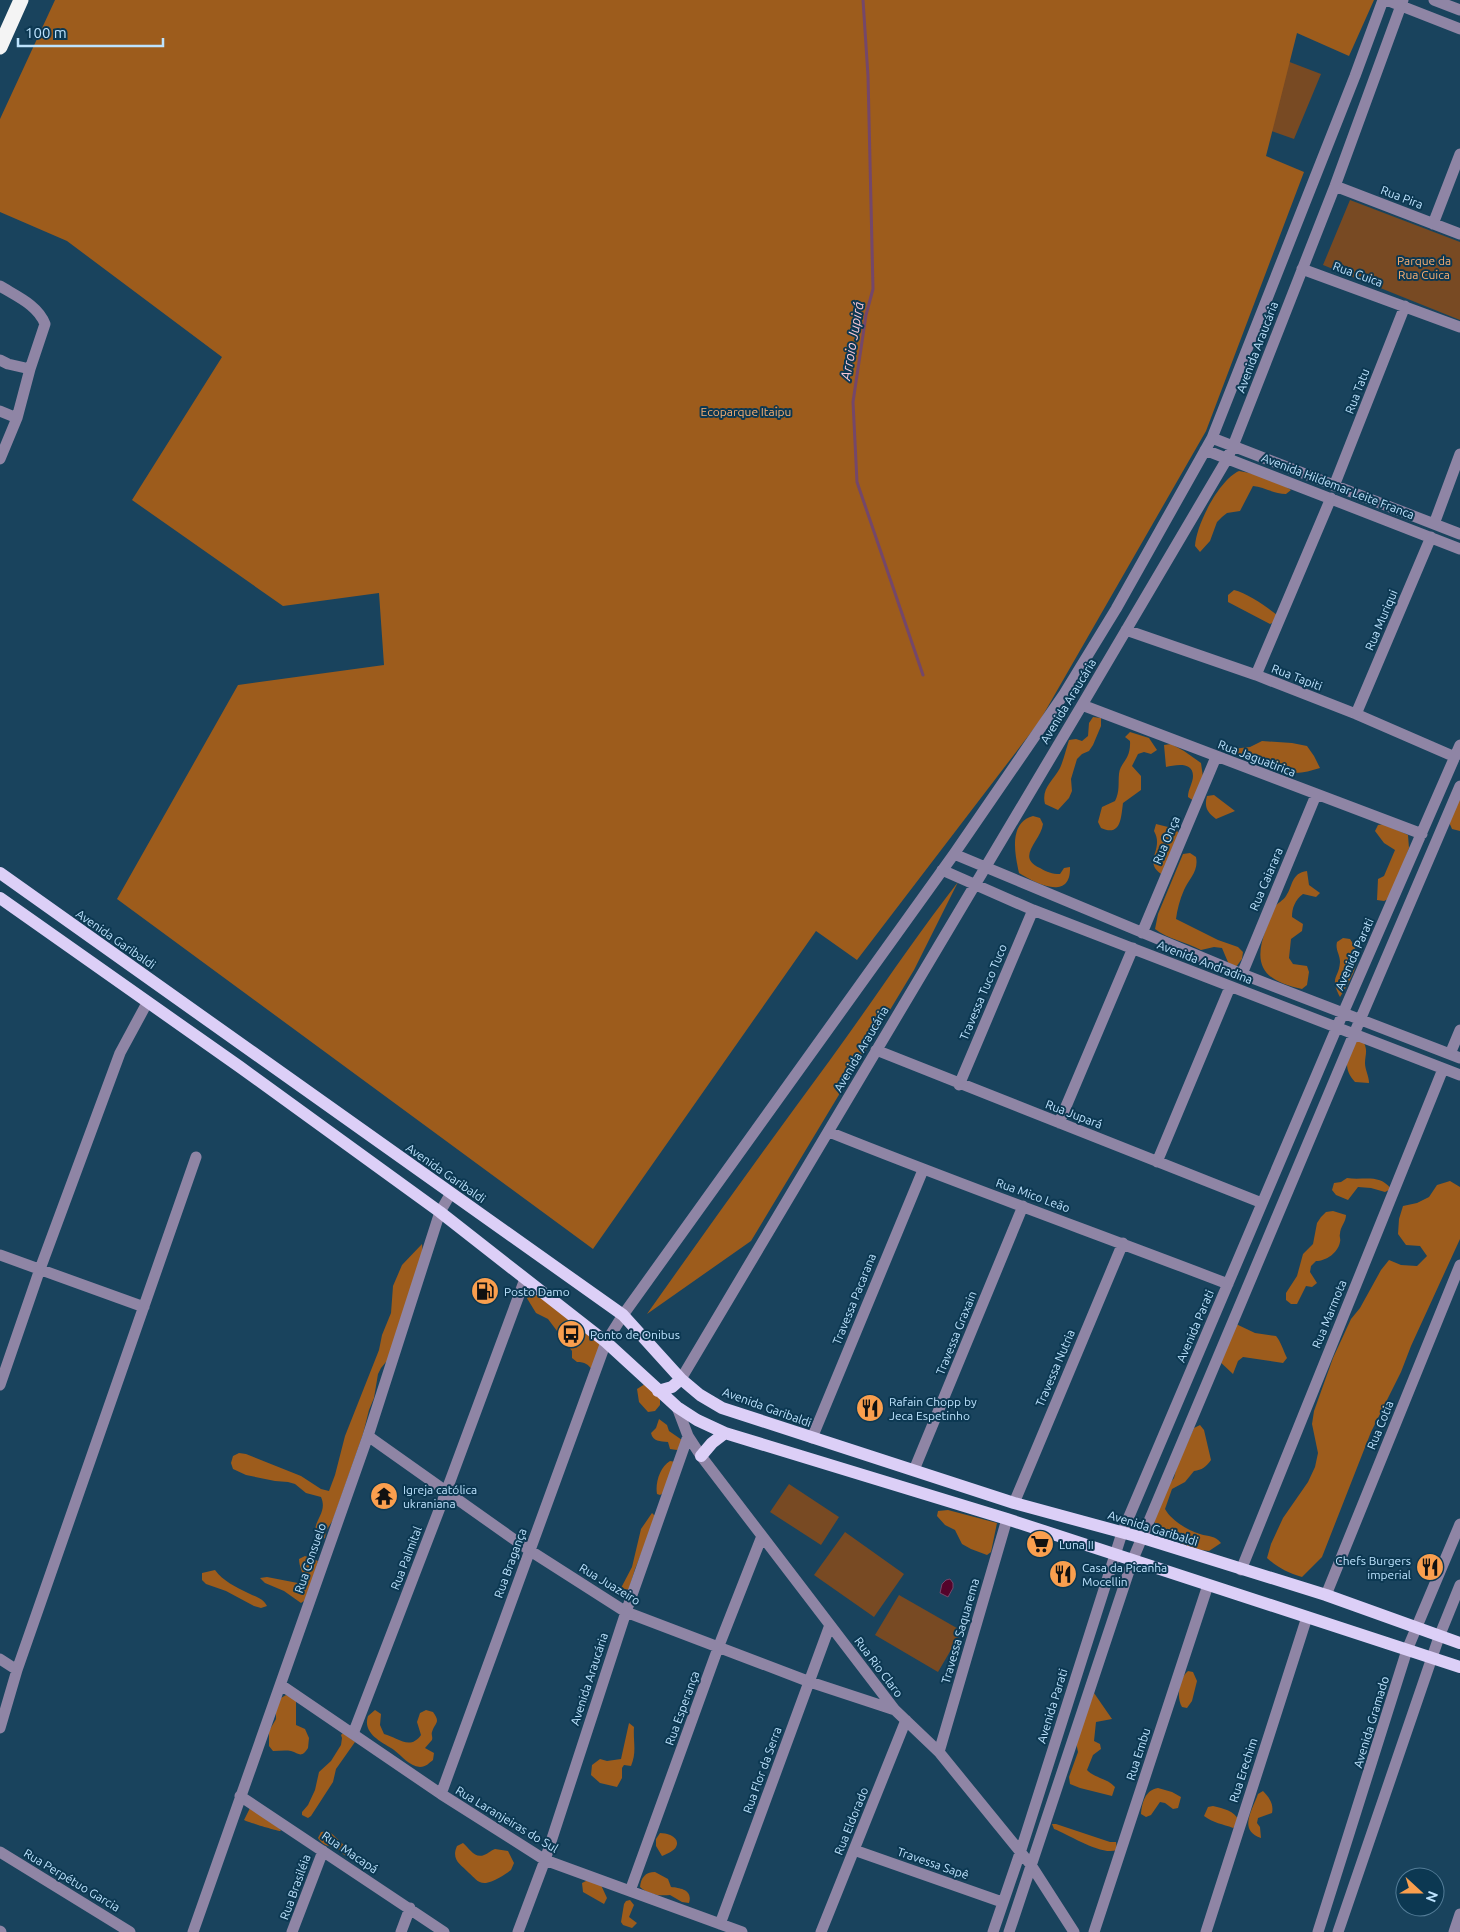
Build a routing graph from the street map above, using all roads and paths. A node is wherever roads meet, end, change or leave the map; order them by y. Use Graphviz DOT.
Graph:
graph roads {
  1 [pos="21,0"];
  2 [pos="1384,0"];
  3 [pos="1434,0"];
  4 [pos="1402,3"];
  5 [pos="1460,10"];
  6 [pos="1460,29"];
  7 [pos="0,47"];
  8 [pos="1460,154"];
  9 [pos="1335,186"];
  10 [pos="1433,224"];
  11 [pos="1460,234"];
  12 [pos="1302,269"];
  13 [pos="0,286"];
  14 [pos="1405,306"];
  15 [pos="1460,328"];
  16 [pos="0,360"];
  17 [pos="30,369"];
  18 [pos="0,410"];
  19 [pos="17,418"];
  20 [pos="1212,438"];
  21 [pos="1233,446"];
  22 [pos="1205,450"];
  23 [pos="1460,454"];
  24 [pos="0,459"];
  25 [pos="1227,459"];
  26 [pos="1334,486"];
  27 [pos="1330,498"];
  28 [pos="1434,524"];
  29 [pos="1460,534"];
  30 [pos="1431,537"];
  31 [pos="1460,549"];
  32 [pos="1126,630"];
  33 [pos="1256,675"];
  34 [pos="1082,706"];
  35 [pos="1356,714"];
  36 [pos="1460,745"];
  37 [pos="1216,757"];
  38 [pos="1455,757"];
  39 [pos="1460,786"];
  40 [pos="1316,795"];
  41 [pos="1422,834"];
  42 [pos="954,854"];
  43 [pos="985,868"];
  44 [pos="942,870"];
  45 [pos="0,873"];
  46 [pos="975,885"];
  47 [pos="0,898"];
  48 [pos="1033,910"];
  49 [pos="1142,933"];
  50 [pos="1133,948"];
  51 [pos="1242,974"];
  52 [pos="1230,986"];
  53 [pos="147,1003"];
  54 [pos="1343,1013"];
  55 [pos="1360,1020"];
  56 [pos="1337,1027"];
  57 [pos="1460,1030"];
  58 [pos="1354,1034"];
  59 [pos="236,1041"];
  60 [pos="876,1050"];
  61 [pos="1455,1056"];
  62 [pos="225,1057"];
  63 [pos="1443,1069"];
  64 [pos="1460,1076"];
  65 [pos="959,1085"];
  66 [pos="1059,1123"];
  67 [pos="829,1132"];
  68 [pos="196,1156"];
  69 [pos="1157,1162"];
  70 [pos="922,1170"];
  71 [pos="451,1193"];
  72 [pos="1262,1203"];
  73 [pos="1023,1206"];
  74 [pos="440,1212"];
  75 [pos="1123,1243"];
  76 [pos="0,1255"];
  77 [pos="1460,1265"];
  78 [pos="40,1269"];
  79 [pos="525,1279"];
  80 [pos="1228,1284"];
  81 [pos="144,1307"];
  82 [pos="623,1315"];
  83 [pos="606,1342"];
  84 [pos="681,1380"];
  85 [pos="0,1385"];
  86 [pos="658,1391"];
  87 [pos="677,1407"];
  88 [pos="725,1433"];
  89 [pos="368,1436"];
  90 [pos="688,1436"];
  91 [pos="812,1438"];
  92 [pos="701,1456"];
  93 [pos="914,1470"];
  94 [pos="446,1492"];
  95 [pos="1014,1503"];
  96 [pos="1008,1519"];
  97 [pos="1460,1524"];
  98 [pos="1122,1533"];
  99 [pos="762,1536"];
  100 [pos="1143,1538"];
  101 [pos="529,1550"];
  102 [pos="1114,1553"];
  103 [pos="1133,1560"];
  104 [pos="1241,1570"];
  105 [pos="1208,1585"];
  106 [pos="1460,1585"];
  107 [pos="1326,1595"];
  108 [pos="626,1612"];
  109 [pos="1307,1617"];
  110 [pos="830,1625"];
  111 [pos="1416,1628"];
  112 [pos="1439,1637"];
  113 [pos="1460,1644"];
  114 [pos="718,1648"];
  115 [pos="1408,1650"];
  116 [pos="1433,1658"];
  117 [pos="0,1659"];
  118 [pos="1460,1667"];
  119 [pos="17,1670"];
  120 [pos="810,1682"];
  121 [pos="281,1685"];
  122 [pos="895,1710"];
  123 [pos="906,1720"];
  124 [pos="0,1728"];
  125 [pos="353,1734"];
  126 [pos="939,1752"];
  127 [pos="441,1794"];
  128 [pos="240,1796"];
  129 [pos="1354,1821"];
  130 [pos="1373,1826"];
  131 [pos="854,1850"];
  132 [pos="323,1851"];
  133 [pos="0,1852"];
  134 [pos="1020,1853"];
  135 [pos="545,1860"];
  136 [pos="1031,1865"];
  137 [pos="630,1891"];
  138 [pos="1002,1902"];
  139 [pos="410,1908"];
  140 [pos="1460,1914"];
  141 [pos="720,1924"];
  142 [pos="130,1932"];
  143 [pos="193,1932"];
  144 [pos="292,1932"];
  145 [pos="401,1932"];
  146 [pos="444,1932"];
  147 [pos="518,1932"];
  148 [pos="742,1932"];
  149 [pos="821,1932"];
  150 [pos="993,1932"];
  151 [pos="1009,1932"];
  152 [pos="1074,1932"];
  153 [pos="1094,1932"];
  154 [pos="1206,1932"];
  155 [pos="1318,1932"];
  156 [pos="1338,1932"];
  157 [pos="1454,1932"];
  1 -- 7 [label="highway"];
  2 -- 4 [label="street"];
  2 -- 20 [label="street, Avenida Araucária"];
  3 -- 5 [label="street"];
  4 -- 6 [label="street"];
  4 -- 9 [label="street, Avenida Araucária"];
  8 -- 10 [label="street"];
  9 -- 10 [label="street, Rua Pira"];
  9 -- 12 [label="street, Avenida Araucária"];
  10 -- 11 [label="street, Rua Pira"];
  12 -- 14 [label="street, Rua Cuica"];
  12 -- 21 [label="street, Avenida Araucária"];
  13 -- 17 [label="street"];
  14 -- 15 [label="street, Rua Cuica"];
  14 -- 26 [label="street, Rua Tatu"];
  16 -- 17 [label="street"];
  17 -- 19 [label="street"];
  18 -- 19 [label="street"];
  19 -- 24 [label="street"];
  20 -- 21 [label="street, Avenida Hildemar Leite Franca"];
  20 -- 22 [label="street, Avenida Araucária"];
  21 -- 25 [label="street, Avenida Araucária"];
  21 -- 26 [label="street, Avenida Hildemar Leite Franca"];
  22 -- 25 [label="street, Avenida Hildemar Leite Franca"];
  22 -- 42 [label="street, Avenida Araucária"];
  23 -- 28 [label="street"];
  25 -- 27 [label="street, Avenida Hildemar Leite Franca"];
  25 -- 32 [label="street, Avenida Araucária"];
  26 -- 28 [label="street, Avenida Hildemar Leite Franca"];
  27 -- 30 [label="street, Avenida Hildemar Leite Franca"];
  27 -- 33 [label="street"];
  28 -- 29 [label="street, Avenida Hildemar Leite Franca"];
  30 -- 31 [label="street, Avenida Hildemar Leite Franca"];
  30 -- 35 [label="street, Rua Muriqui"];
  32 -- 33 [label="street, Rua Tapiti"];
  32 -- 34 [label="street, Avenida Araucária"];
  33 -- 35 [label="street, Rua Tapiti"];
  34 -- 37 [label="street, Rua Jaguatirica"];
  34 -- 43 [label="street, Avenida Araucária"];
  35 -- 38 [label="street, Rua Tapiti"];
  36 -- 38 [label="street, Avenida Parati"];
  37 -- 40 [label="street, Rua Jaguatirica"];
  37 -- 49 [label="street, Rua Onça"];
  38 -- 41 [label="street, Avenida Parati"];
  39 -- 55 [label="street"];
  40 -- 41 [label="street, Rua Jaguatirica"];
  40 -- 51 [label="street, Rua Caiarara"];
  41 -- 54 [label="street, Avenida Parati"];
  42 -- 43 [label="street, Avenida Andradina"];
  42 -- 44 [label="street, Avenida Araucária"];
  43 -- 46 [label="street, Avenida Araucária"];
  43 -- 49 [label="street, Avenida Andradina"];
  44 -- 46 [label="street, Avenida Andradina"];
  44 -- 82 [label="street, Avenida Araucária"];
  45 -- 59 [label="main road, Avenida Garibaldi"];
  46 -- 48 [label="street, Avenida Andradina"];
  46 -- 60 [label="street, Avenida Araucária"];
  47 -- 53 [label="main road"];
  48 -- 50 [label="street, Avenida Andradina"];
  48 -- 65 [label="street, Travessa Tuco Tuco"];
  49 -- 51 [label="street, Avenida Andradina"];
  50 -- 52 [label="street, Avenida Andradina"];
  50 -- 66 [label="street"];
  51 -- 54 [label="street, Avenida Andradina"];
  52 -- 56 [label="street, Avenida Andradina"];
  52 -- 69 [label="street"];
  53 -- 62 [label="main road"];
  53 -- 78 [label="street"];
  54 -- 55 [label="street, Avenida Andradina"];
  54 -- 56 [label="street, Avenida Parati"];
  55 -- 58 [label="street"];
  55 -- 61 [label="street, Avenida Andradina"];
  56 -- 58 [label="street, Avenida Andradina"];
  56 -- 72 [label="street, Avenida Parati"];
  57 -- 61 [label="street"];
  58 -- 63 [label="street, Avenida Andradina"];
  58 -- 100 [label="street"];
  59 -- 62 [label="main road"];
  59 -- 71 [label="main road, Avenida Garibaldi"];
  60 -- 65 [label="street, Rua Jupará"];
  60 -- 67 [label="street, Avenida Araucária"];
  62 -- 74 [label="main road"];
  63 -- 64 [label="street, Avenida Andradina"];
  63 -- 104 [label="street, Rua Marmota"];
  65 -- 66 [label="street, Rua Jupará"];
  66 -- 69 [label="street, Rua Jupará"];
  67 -- 70 [label="street, Rua Mico Leão"];
  67 -- 84 [label="street, Avenida Araucária"];
  68 -- 81 [label="street"];
  69 -- 72 [label="street, Rua Jupará"];
  70 -- 73 [label="street, Rua Mico Leão"];
  70 -- 91 [label="street, Travessa Pacarana"];
  71 -- 74 [label="street, Rua Consuelo"];
  71 -- 82 [label="main road, Avenida Garibaldi"];
  72 -- 80 [label="street, Avenida Parati"];
  73 -- 75 [label="street, Rua Mico Leão"];
  73 -- 93 [label="street, Travessa Graxain"];
  74 -- 79 [label="main road"];
  74 -- 89 [label="street, Rua Consuelo"];
  75 -- 80 [label="street, Rua Mico Leão"];
  75 -- 95 [label="street, Travessa Nutria"];
  76 -- 78 [label="street"];
  77 -- 107 [label="street, Rua Cotia"];
  78 -- 81 [label="street"];
  78 -- 85 [label="street"];
  79 -- 83 [label="main road"];
  79 -- 94 [label="street, Rua Palmital"];
  80 -- 98 [label="street, Avenida Parati"];
  81 -- 119 [label="street"];
  82 -- 83 [label="street, Rua Bragança"];
  82 -- 84 [label="main road, Avenida Garibaldi"];
  83 -- 86 [label="main road"];
  83 -- 101 [label="street, Rua Bragança"];
  84 -- 86 [label="main road"];
  84 -- 91 [label="main road, Avenida Garibaldi"];
  86 -- 87 [label="main road"];
  87 -- 88 [label="main road"];
  87 -- 90 [label="street, Rua Rio Claro"];
  88 -- 92 [label="main road"];
  88 -- 96 [label="main road"];
  89 -- 94 [label="street, Rua Juazeiro"];
  89 -- 121 [label="street, Rua Consuelo"];
  90 -- 92 [label="street, Rua Rio Claro"];
  90 -- 108 [label="street, Avenida Araucária"];
  91 -- 93 [label="main road, Avenida Garibaldi"];
  92 -- 99 [label="street, Rua Rio Claro"];
  93 -- 95 [label="main road, Avenida Garibaldi"];
  94 -- 101 [label="street, Rua Juazeiro"];
  94 -- 125 [label="street, Rua Palmital"];
  95 -- 98 [label="main road, Avenida Garibaldi"];
  96 -- 102 [label="main road"];
  96 -- 126 [label="street, Travessa Saquarema"];
  97 -- 111 [label="street, Avenida Gramado"];
  98 -- 100 [label="main road, Avenida Garibaldi"];
  98 -- 102 [label="street, Avenida Parati"];
  99 -- 110 [label="street, Rua Rio Claro"];
  99 -- 114 [label="street, Rua Esperança"];
  100 -- 103 [label="street"];
  100 -- 104 [label="main road, Avenida Garibaldi"];
  101 -- 108 [label="street, Rua Juazeiro"];
  101 -- 127 [label="street, Rua Bragança"];
  102 -- 103 [label="main road"];
  102 -- 134 [label="street, Avenida Parati"];
  103 -- 105 [label="main road"];
  103 -- 136 [label="street"];
  104 -- 107 [label="main road, Avenida Garibaldi"];
  105 -- 109 [label="main road"];
  105 -- 153 [label="street, Rua Embu"];
  106 -- 112 [label="street"];
  107 -- 111 [label="main road, Avenida Garibaldi"];
  108 -- 114 [label="street, Rua Juazeiro"];
  108 -- 135 [label="street, Avenida Araucária"];
  109 -- 115 [label="main road"];
  109 -- 154 [label="street, Rua Erechim"];
  110 -- 120 [label="street, Rua Flor da Serra"];
  110 -- 122 [label="street, Rua Rio Claro"];
  111 -- 112 [label="main road, Avenida Garibaldi"];
  111 -- 115 [label="street, Avenida Gramado"];
  112 -- 113 [label="main road, Avenida Garibaldi"];
  112 -- 116 [label="street"];
  114 -- 120 [label="street, Rua Juazeiro"];
  114 -- 137 [label="street, Rua Esperança"];
  115 -- 116 [label="main road"];
  115 -- 129 [label="street, Avenida Gramado"];
  116 -- 118 [label="main road"];
  116 -- 130 [label="street"];
  117 -- 119 [label="street"];
  119 -- 124 [label="street"];
  120 -- 122 [label="street, Rua Juazeiro"];
  120 -- 141 [label="street, Rua Flor da Serra"];
  121 -- 125 [label="street, Rua Laranjeiras do Sul"];
  121 -- 128 [label="street, Rua Consuelo"];
  122 -- 123 [label="street, Rua Rio Claro"];
  123 -- 126 [label="street, Rua Rio Claro"];
  123 -- 131 [label="street, Rua Eldorado"];
  125 -- 127 [label="street, Rua Laranjeiras do Sul"];
  126 -- 134 [label="street, Rua Rio Claro"];
  127 -- 135 [label="street, Rua Laranjeiras do Sul"];
  128 -- 132 [label="street, Rua Macapá"];
  128 -- 143 [label="street, Rua Consuelo"];
  129 -- 130 [label="street"];
  129 -- 155 [label="street, Avenida Gramado"];
  130 -- 156 [label="street"];
  131 -- 138 [label="street, Travessa Sapê"];
  131 -- 149 [label="street, Rua Eldorado"];
  132 -- 139 [label="street, Rua Macapá"];
  132 -- 144 [label="street, Rua Brasiléia"];
  133 -- 142 [label="street, Rua Perpétuo Garcia"];
  134 -- 136 [label="street, Rua Rio Claro"];
  134 -- 138 [label="street, Avenida Parati"];
  135 -- 137 [label="street, Rua Laranjeiras do Sul"];
  135 -- 147 [label="street, Avenida Araucária"];
  136 -- 151 [label="street"];
  136 -- 152 [label="street, Rua Rio Claro"];
  137 -- 141 [label="street, Rua Laranjeiras do Sul"];
  138 -- 150 [label="street, Avenida Parati"];
  139 -- 145 [label="street"];
  139 -- 146 [label="street, Rua Macapá"];
  140 -- 157 [label="street"];
  141 -- 148 [label="street, Rua Laranjeiras do Sul"];
}
